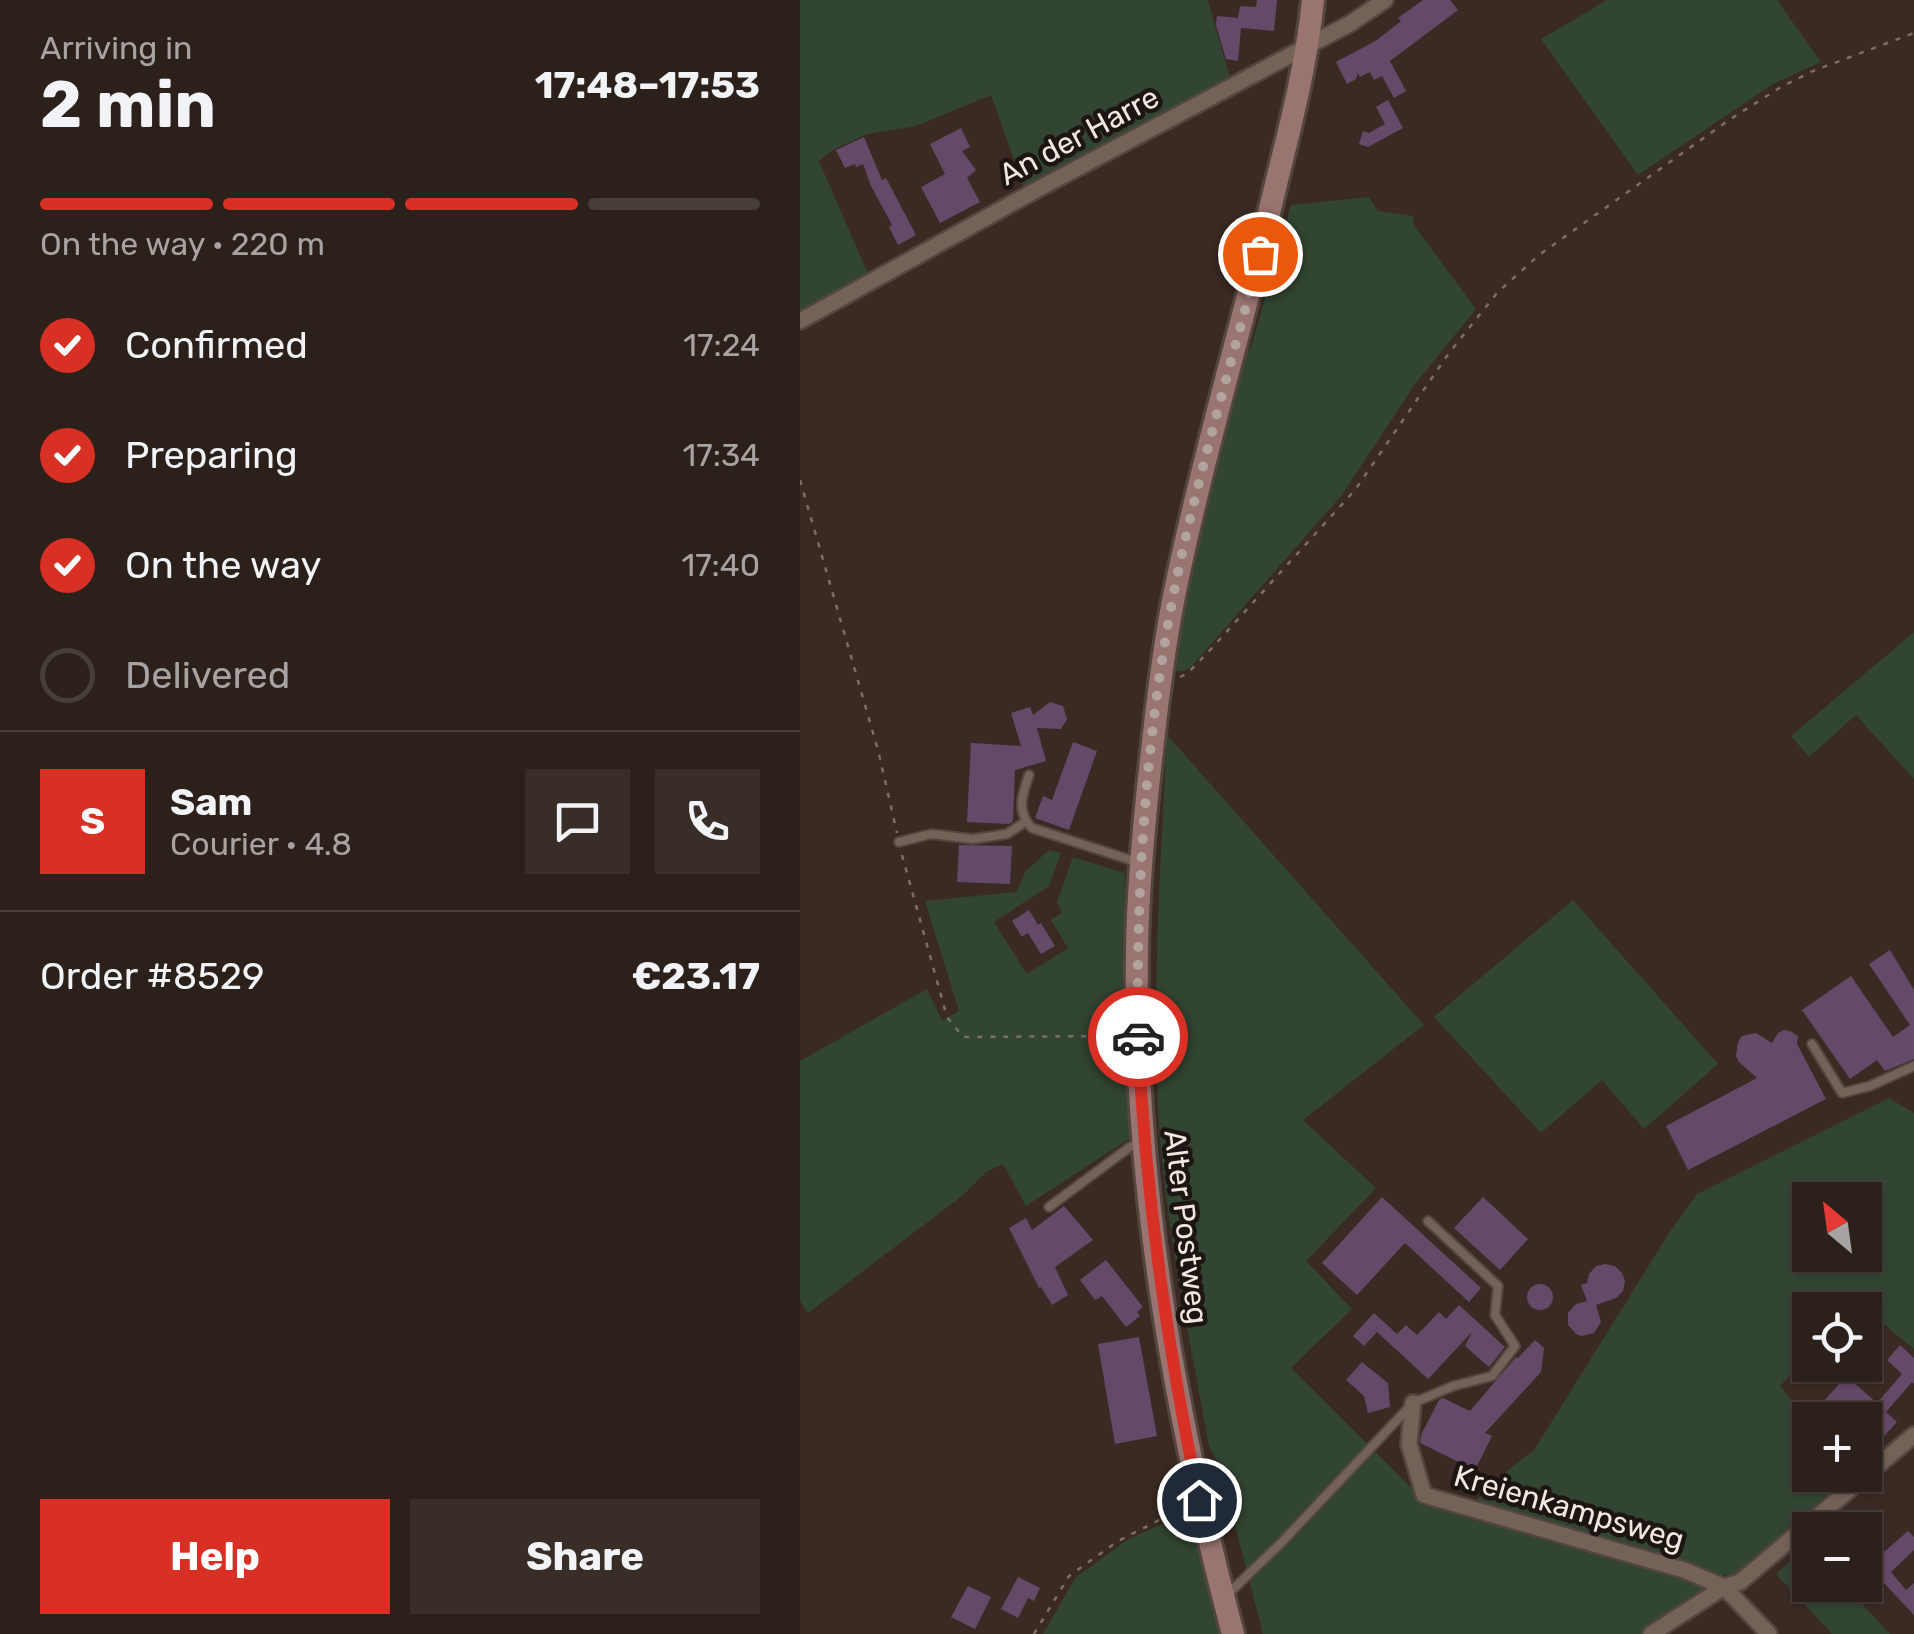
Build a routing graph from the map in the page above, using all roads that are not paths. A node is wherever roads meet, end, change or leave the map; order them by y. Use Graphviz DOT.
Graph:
graph roads {
  1 [pos="1313,0"];
  2 [pos="1385,0"];
  3 [pos="1308,44"];
  4 [pos="800,321"];
  5 [pos="1029,776"];
  6 [pos="1026,822"];
  7 [pos="899,842"];
  8 [pos="1141,864"];
  9 [pos="1812,1044"];
  10 [pos="1914,1066"];
  11 [pos="1144,1142"];
  12 [pos="1049,1206"];
  13 [pos="1428,1221"];
  14 [pos="1414,1403"];
  15 [pos="1914,1435"];
  16 [pos="1724,1588"];
  17 [pos="1224,1598"];
  18 [pos="1233,1634"];
  19 [pos="1651,1634"];
  20 [pos="1770,1634"];
  1 -- 3 [label="main road, Alter Postweg"];
  2 -- 3 [label="street, An der Harre"];
  3 -- 4 [label="street, An der Harre"];
  3 -- 8 [label="main road, Alter Postweg"];
  5 -- 6 [label="lane"];
  6 -- 7 [label="lane"];
  6 -- 8 [label="lane"];
  8 -- 11 [label="main road, Alter Postweg"];
  9 -- 10 [label="lane"];
  11 -- 12 [label="lane"];
  11 -- 17 [label="main road, Alter Postweg"];
  13 -- 14 [label="lane"];
  14 -- 16 [label="street, Kreienkampsweg"];
  14 -- 17 [label="lane"];
  15 -- 16 [label="street"];
  16 -- 19 [label="street"];
  16 -- 20 [label="street, Kreienkampsweg"];
  17 -- 18 [label="main road, Alter Postweg"];
}
